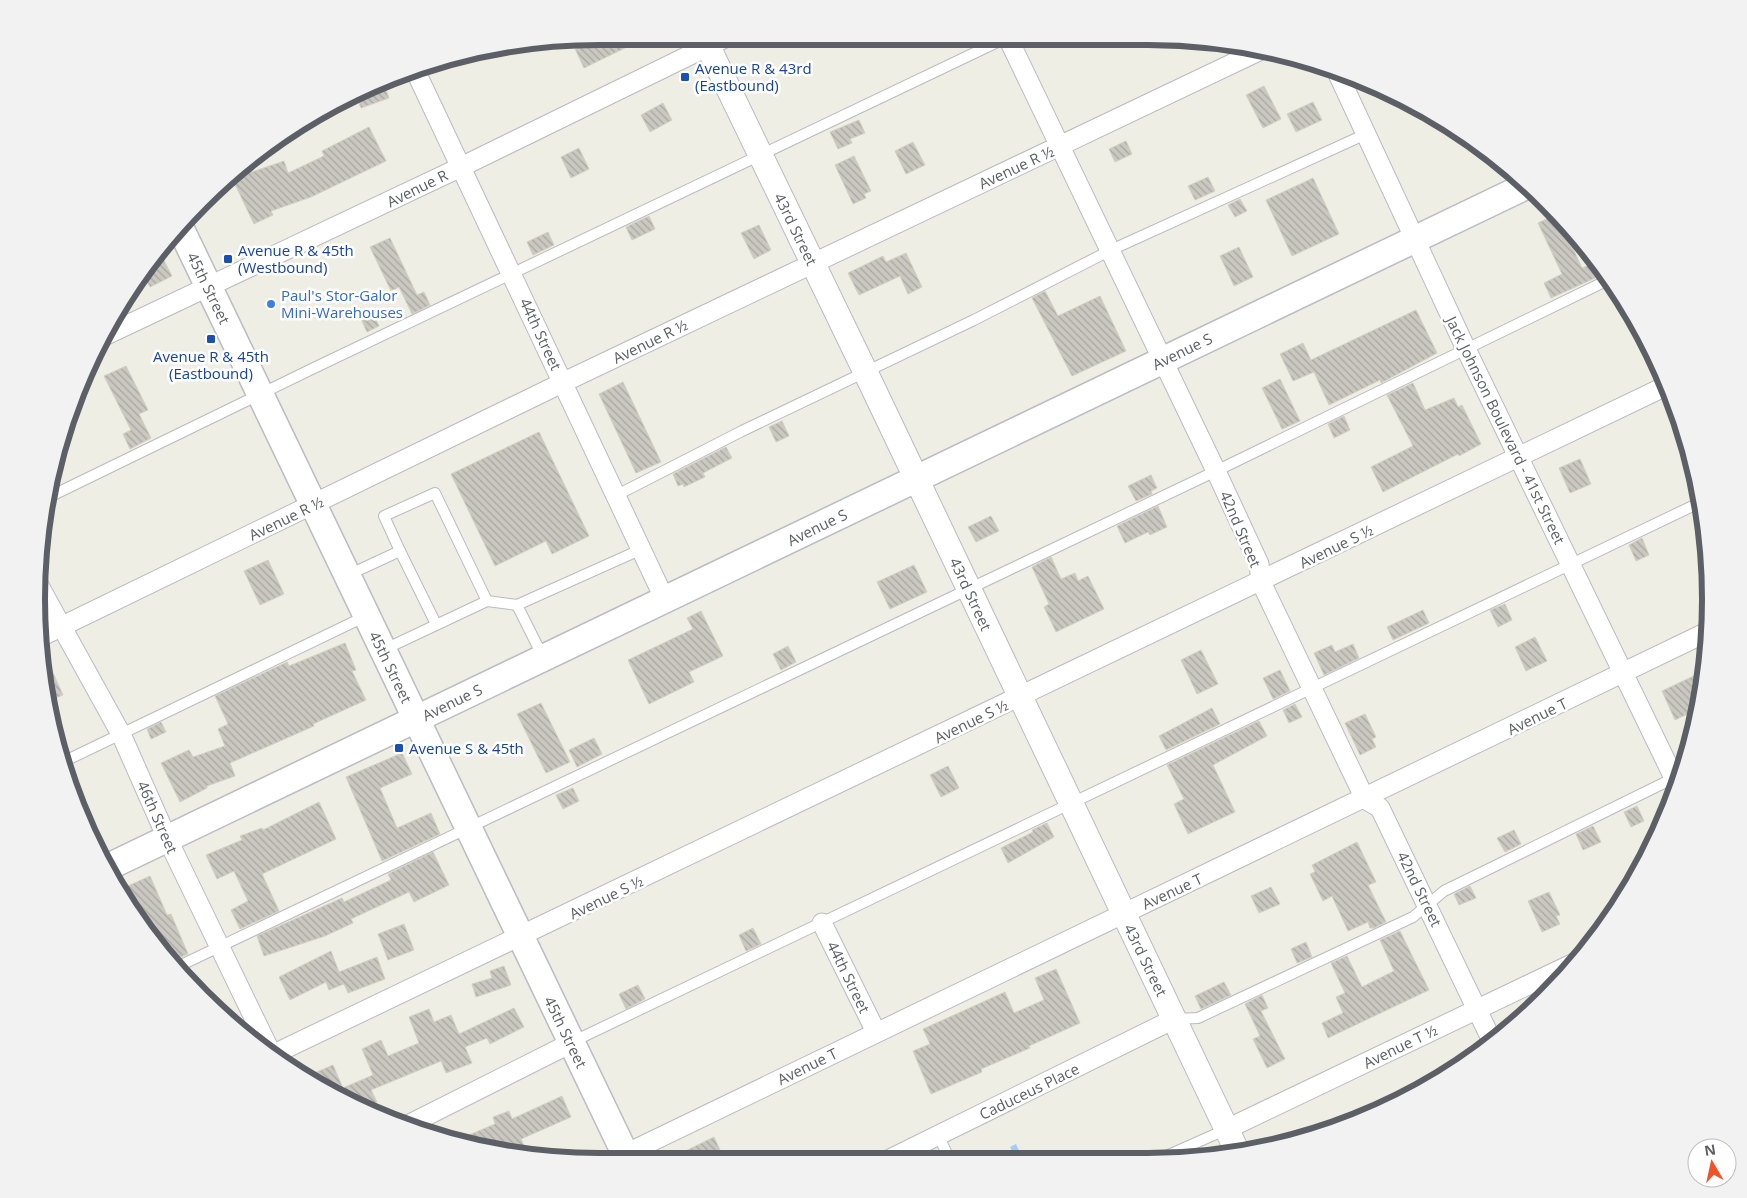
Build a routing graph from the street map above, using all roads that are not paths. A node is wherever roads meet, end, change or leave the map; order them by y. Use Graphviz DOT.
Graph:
graph roads {
  1 [pos="698,45"];
  2 [pos="708,45"];
  3 [pos="991,45"];
  4 [pos="1012,45"];
  5 [pos="1250,55"];
  6 [pos="418,75"];
  7 [pos="1341,80"];
  8 [pos="1366,134"];
  9 [pos="1061,146"];
  10 [pos="760,155"];
  11 [pos="461,167"];
  12 [pos="1520,189"];
  13 [pos="183,233"];
  14 [pos="1414,240"];
  15 [pos="1111,250"];
  16 [pos="812,263"];
  17 [pos="512,274"];
  18 [pos="1603,282"];
  19 [pos="209,288"];
  20 [pos="114,332"];
  21 [pos="1466,348"];
  22 [pos="1163,360"];
  23 [pos="865,371"];
  24 [pos="564,382"];
  25 [pos="1661,389"];
  26 [pos="260,394"];
  27 [pos="1519,458"];
  28 [pos="1216,471"];
  29 [pos="917,479"];
  30 [pos="56,494"];
  31 [pos="616,495"];
  32 [pos="313,505"];
  33 [pos="1693,506"];
  34 [pos="642,549"];
  35 [pos="400,551"];
  36 [pos="1570,564"];
  37 [pos="347,575"];
  38 [pos="1261,582"];
  39 [pos="968,588"];
  40 [pos="45,597"];
  41 [pos="665,600"];
  42 [pos="488,601"];
  43 [pos="517,605"];
  44 [pos="366,616"];
  45 [pos="436,624"];
  46 [pos="61,626"];
  47 [pos="46,634"];
  48 [pos="1701,636"];
  49 [pos="382,650"];
  50 [pos="544,658"];
  51 [pos="1624,674"];
  52 [pos="1312,688"];
  53 [pos="1020,697"];
  54 [pos="416,719"];
  55 [pos="121,734"];
  56 [pos="69,759"];
  57 [pos="1673,776"];
  58 [pos="1670,784"];
  59 [pos="1365,799"];
  60 [pos="1071,804"];
  61 [pos="469,829"];
  62 [pos="167,838"];
  63 [pos="113,865"];
  64 [pos="1428,905"];
  65 [pos="1124,914"];
  66 [pos="822,923"];
  67 [pos="521,938"];
  68 [pos="220,947"];
  69 [pos="182,964"];
  70 [pos="1559,970"];
  71 [pos="1477,1010"];
  72 [pos="1174,1019"];
  73 [pos="876,1032"];
  74 [pos="1489,1035"];
  75 [pos="266,1042"];
  76 [pos="572,1043"];
  77 [pos="279,1052"];
  78 [pos="415,1122"];
  79 [pos="1227,1129"];
  80 [pos="938,1136"];
  81 [pos="1235,1146"];
  82 [pos="1174,1152"];
  83 [pos="618,1153"];
  84 [pos="633,1153"];
  85 [pos="903,1153"];
  86 [pos="946,1153"];
  1 -- 11 [label="street, Avenue R"];
  2 -- 10 [label="street, 43rd Street"];
  3 -- 10 [label="lane"];
  4 -- 9 [label="street, 42nd Street"];
  5 -- 9 [label="street, Avenue R ½"];
  6 -- 11 [label="street, 44th Street"];
  7 -- 8 [label="street, Jack Johnson Boulevard - 41st Street"];
  8 -- 14 [label="street, Jack Johnson Boulevard - 41st Street"];
  8 -- 15 [label="lane"];
  9 -- 15 [label="street, 42nd Street"];
  9 -- 16 [label="street, Avenue R ½"];
  10 -- 16 [label="street, 43rd Street"];
  10 -- 17 [label="lane"];
  11 -- 17 [label="street, 44th Street"];
  11 -- 19 [label="street, Avenue R"];
  12 -- 14 [label="main road, Avenue S"];
  13 -- 19 [label="main road, 45th Street"];
  14 -- 21 [label="street, Jack Johnson Boulevard - 41st Street"];
  14 -- 22 [label="main road, Avenue S"];
  15 -- 22 [label="street, 42nd Street"];
  15 -- 23 [label="lane"];
  16 -- 23 [label="street, 43rd Street"];
  16 -- 24 [label="street, Avenue R ½"];
  17 -- 24 [label="street, 44th Street"];
  17 -- 26 [label="lane"];
  18 -- 21 [label="lane"];
  19 -- 20 [label="street, Avenue R"];
  19 -- 26 [label="main road, 45th Street"];
  21 -- 27 [label="street, Jack Johnson Boulevard - 41st Street"];
  21 -- 28 [label="lane"];
  22 -- 28 [label="street, 42nd Street"];
  22 -- 29 [label="main road, Avenue S"];
  23 -- 29 [label="street, 43rd Street"];
  23 -- 31 [label="lane"];
  24 -- 31 [label="street, 44th Street"];
  24 -- 32 [label="street, Avenue R ½"];
  25 -- 27 [label="street, Avenue S ½"];
  26 -- 30 [label="lane"];
  26 -- 32 [label="main road, 45th Street"];
  27 -- 36 [label="street, Jack Johnson Boulevard - 41st Street"];
  27 -- 38 [label="street, Avenue S ½"];
  28 -- 38 [label="street, 42nd Street"];
  28 -- 39 [label="lane"];
  29 -- 39 [label="street, 43rd Street"];
  29 -- 41 [label="main road, Avenue S"];
  31 -- 34 [label="street, 44th Street"];
  32 -- 37 [label="main road, 45th Street"];
  32 -- 46 [label="street, Avenue R ½"];
  33 -- 36 [label="lane"];
  34 -- 41 [label="street, 44th Street"];
  34 -- 43 [label="lane"];
  35 -- 37 [label="lane"];
  35 -- 42 [label="lane"];
  35 -- 45 [label="lane"];
  36 -- 51 [label="street, Jack Johnson Boulevard - 41st Street"];
  36 -- 52 [label="lane"];
  37 -- 44 [label="main road, 45th Street"];
  38 -- 52 [label="street, 42nd Street"];
  38 -- 53 [label="street, Avenue S ½"];
  39 -- 53 [label="street, 43rd Street"];
  39 -- 61 [label="lane"];
  40 -- 46 [label="street, 46th Street"];
  41 -- 50 [label="main road, Avenue S"];
  42 -- 43 [label="lane"];
  42 -- 45 [label="lane"];
  43 -- 50 [label="lane"];
  44 -- 49 [label="main road, 45th Street"];
  44 -- 55 [label="lane"];
  45 -- 49 [label="lane"];
  46 -- 47 [label="street, Avenue R ½"];
  46 -- 55 [label="street, 46th Street"];
  48 -- 51 [label="street, Avenue T"];
  49 -- 54 [label="main road, 45th Street"];
  50 -- 54 [label="main road, Avenue S"];
  51 -- 57 [label="street, Jack Johnson Boulevard - 41st Street"];
  51 -- 59 [label="street, Avenue T"];
  52 -- 59 [label="street, 42nd Street"];
  52 -- 60 [label="lane"];
  53 -- 60 [label="street, 43rd Street"];
  53 -- 67 [label="street, Avenue S ½"];
  54 -- 61 [label="main road, 45th Street"];
  54 -- 62 [label="main road, Avenue S"];
  55 -- 56 [label="lane"];
  55 -- 62 [label="street, 46th Street"];
  58 -- 64 [label="lane"];
  59 -- 64 [label="street, 42nd Street"];
  59 -- 65 [label="street, Avenue T"];
  60 -- 65 [label="street, 43rd Street"];
  60 -- 66 [label="lane"];
  61 -- 67 [label="main road, 45th Street"];
  61 -- 68 [label="lane"];
  62 -- 63 [label="main road, Avenue S"];
  62 -- 68 [label="street, 46th Street"];
  64 -- 71 [label="street, 42nd Street"];
  64 -- 72 [label="lane"];
  65 -- 72 [label="street, 43rd Street"];
  65 -- 73 [label="street, Avenue T"];
  66 -- 73 [label="street, 44th Street"];
  66 -- 76 [label="lane"];
  67 -- 76 [label="main road, 45th Street"];
  67 -- 77 [label="street, Avenue S ½"];
  68 -- 69 [label="lane"];
  68 -- 75 [label="street, 46th Street"];
  70 -- 71 [label="street, Avenue T ½"];
  71 -- 74 [label="street, 42nd Street"];
  71 -- 79 [label="street, Avenue T ½"];
  72 -- 79 [label="street, 43rd Street"];
  72 -- 80 [label="street, Caduceus Place"];
  73 -- 84 [label="street, Avenue T"];
  76 -- 78 [label="street"];
  76 -- 83 [label="main road, 45th Street"];
  79 -- 81 [label="street, 43rd Street"];
  79 -- 82 [label="lane"];
  80 -- 85 [label="street, Caduceus Place"];
  80 -- 86 [label="lane"];
}
